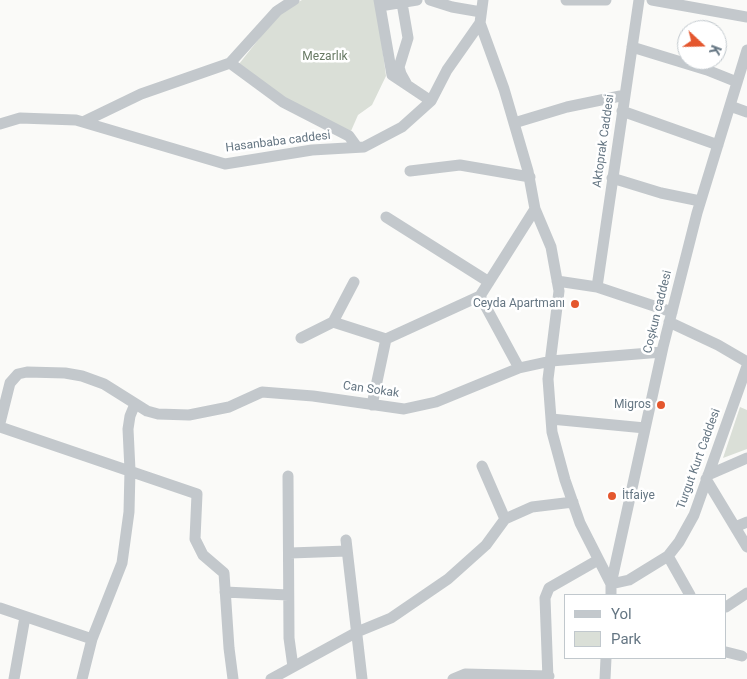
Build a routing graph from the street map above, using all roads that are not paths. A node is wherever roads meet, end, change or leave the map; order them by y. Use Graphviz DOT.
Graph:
graph roads {
  1 [pos="294,0"];
  2 [pos="417,0"];
  3 [pos="430,0"];
  4 [pos="566,0"];
  5 [pos="606,0"];
  6 [pos="638,0"];
  7 [pos="652,0"];
  8 [pos="402,2"];
  9 [pos="380,3"];
  10 [pos="481,12"];
  11 [pos="747,17"];
  12 [pos="632,47"];
  13 [pos="747,50"];
  14 [pos="230,63"];
  15 [pos="737,82"];
  16 [pos="407,86"];
  17 [pos="624,95"];
  18 [pos="430,101"];
  19 [pos="730,106"];
  20 [pos="622,111"];
  21 [pos="747,112"];
  22 [pos="83,122"];
  23 [pos="514,123"];
  24 [pos="0,124"];
  25 [pos="718,145"];
  26 [pos="357,147"];
  27 [pos="410,171"];
  28 [pos="530,177"];
  29 [pos="612,178"];
  30 [pos="700,201"];
  31 [pos="535,209"];
  32 [pos="386,217"];
  33 [pos="354,282"];
  34 [pos="489,282"];
  35 [pos="557,282"];
  36 [pos="597,286"];
  37 [pos="480,296"];
  38 [pos="671,317"];
  39 [pos="332,322"];
  40 [pos="301,338"];
  41 [pos="386,339"];
  42 [pos="662,352"];
  43 [pos="551,361"];
  44 [pos="747,364"];
  45 [pos="519,368"];
  46 [pos="135,404"];
  47 [pos="372,405"];
  48 [pos="551,419"];
  49 [pos="0,423"];
  50 [pos="0,427"];
  51 [pos="645,428"];
  52 [pos="747,458"];
  53 [pos="482,466"];
  54 [pos="130,470"];
  55 [pos="288,476"];
  56 [pos="707,477"];
  57 [pos="573,502"];
  58 [pos="504,519"];
  59 [pos="747,522"];
  60 [pos="735,527"];
  61 [pos="747,547"];
  62 [pos="290,553"];
  63 [pos="668,556"];
  64 [pos="598,560"];
  65 [pos="611,590"];
  66 [pos="225,592"];
  67 [pos="747,593"];
  68 [pos="689,594"];
  69 [pos="288,595"];
  70 [pos="727,606"];
  71 [pos="0,608"];
  72 [pos="25,617"];
  73 [pos="357,632"];
  74 [pos="92,639"];
  75 [pos="727,652"];
  76 [pos="742,656"];
  77 [pos="606,659"];
  78 [pos="294,666"];
  79 [pos="548,678"];
  80 [pos="14,679"];
  81 [pos="82,679"];
  82 [pos="233,679"];
  83 [pos="271,679"];
  84 [pos="362,679"];
  85 [pos="453,679"];
  86 [pos="605,679"];
  1 -- 14 [label="street"];
  2 -- 8 [label="street"];
  3 -- 10 [label="street"];
  4 -- 5 [label="street"];
  6 -- 12 [label="street, Aktoprak Caddesi"];
  7 -- 11 [label="street"];
  8 -- 9 [label="street"];
  8 -- 16 [label="street"];
  9 -- 16 [label="street"];
  10 -- 18 [label="street, Hasanbaba caddesi"];
  10 -- 23 [label="street"];
  12 -- 15 [label="street"];
  12 -- 17 [label="street, Aktoprak Caddesi"];
  13 -- 15 [label="street, Coşkun caddesi"];
  14 -- 22 [label="street"];
  14 -- 26 [label="street"];
  15 -- 19 [label="street, Coşkun caddesi"];
  16 -- 18 [label="street"];
  17 -- 20 [label="street, Aktoprak Caddesi"];
  17 -- 23 [label="street"];
  18 -- 26 [label="street, Hasanbaba caddesi"];
  19 -- 21 [label="street"];
  19 -- 25 [label="street, Coşkun caddesi"];
  20 -- 25 [label="street"];
  20 -- 29 [label="street, Aktoprak Caddesi"];
  22 -- 24 [label="street, Hasanbaba caddesi"];
  22 -- 26 [label="street, Hasanbaba caddesi"];
  23 -- 28 [label="street"];
  25 -- 30 [label="street, Coşkun caddesi"];
  27 -- 28 [label="street"];
  28 -- 31 [label="street"];
  29 -- 30 [label="street"];
  29 -- 36 [label="street, Aktoprak Caddesi"];
  30 -- 38 [label="street, Coşkun caddesi"];
  31 -- 34 [label="street"];
  31 -- 35 [label="street"];
  32 -- 34 [label="street"];
  33 -- 39 [label="street"];
  34 -- 37 [label="street"];
  35 -- 36 [label="street"];
  35 -- 43 [label="street"];
  36 -- 38 [label="street"];
  37 -- 41 [label="street"];
  37 -- 45 [label="street"];
  38 -- 42 [label="street, Coşkun caddesi"];
  38 -- 44 [label="street"];
  39 -- 40 [label="street"];
  39 -- 41 [label="street"];
  41 -- 47 [label="street"];
  42 -- 43 [label="street, Can Sokak"];
  42 -- 51 [label="street, Coşkun caddesi"];
  43 -- 45 [label="street, Can Sokak"];
  43 -- 48 [label="street"];
  44 -- 56 [label="street, Turgut Kurt Caddesi"];
  45 -- 47 [label="street, Can Sokak"];
  46 -- 47 [label="street, Can Sokak"];
  46 -- 49 [label="street, Can Sokak"];
  46 -- 54 [label="street"];
  48 -- 51 [label="street"];
  48 -- 57 [label="street"];
  50 -- 54 [label="street"];
  51 -- 65 [label="street, Coşkun caddesi"];
  52 -- 56 [label="street"];
  53 -- 58 [label="street"];
  54 -- 66 [label="street"];
  54 -- 74 [label="street"];
  55 -- 62 [label="street"];
  56 -- 60 [label="street"];
  56 -- 63 [label="street, Turgut Kurt Caddesi"];
  57 -- 58 [label="street"];
  57 -- 64 [label="street"];
  58 -- 73 [label="street"];
  59 -- 60 [label="street"];
  60 -- 61 [label="street"];
  62 -- 69 [label="street"];
  62 -- 73 [label="street"];
  63 -- 65 [label="street"];
  63 -- 68 [label="street"];
  64 -- 65 [label="street"];
  64 -- 79 [label="street"];
  66 -- 69 [label="street"];
  66 -- 82 [label="street"];
  67 -- 70 [label="street"];
  69 -- 78 [label="street"];
  71 -- 72 [label="street"];
  72 -- 74 [label="street"];
  72 -- 80 [label="street"];
  73 -- 78 [label="street"];
  73 -- 84 [label="street"];
  74 -- 81 [label="street"];
  75 -- 76 [label="street"];
  77 -- 86 [label="street"];
  78 -- 83 [label="street"];
  79 -- 85 [label="street"];
}
